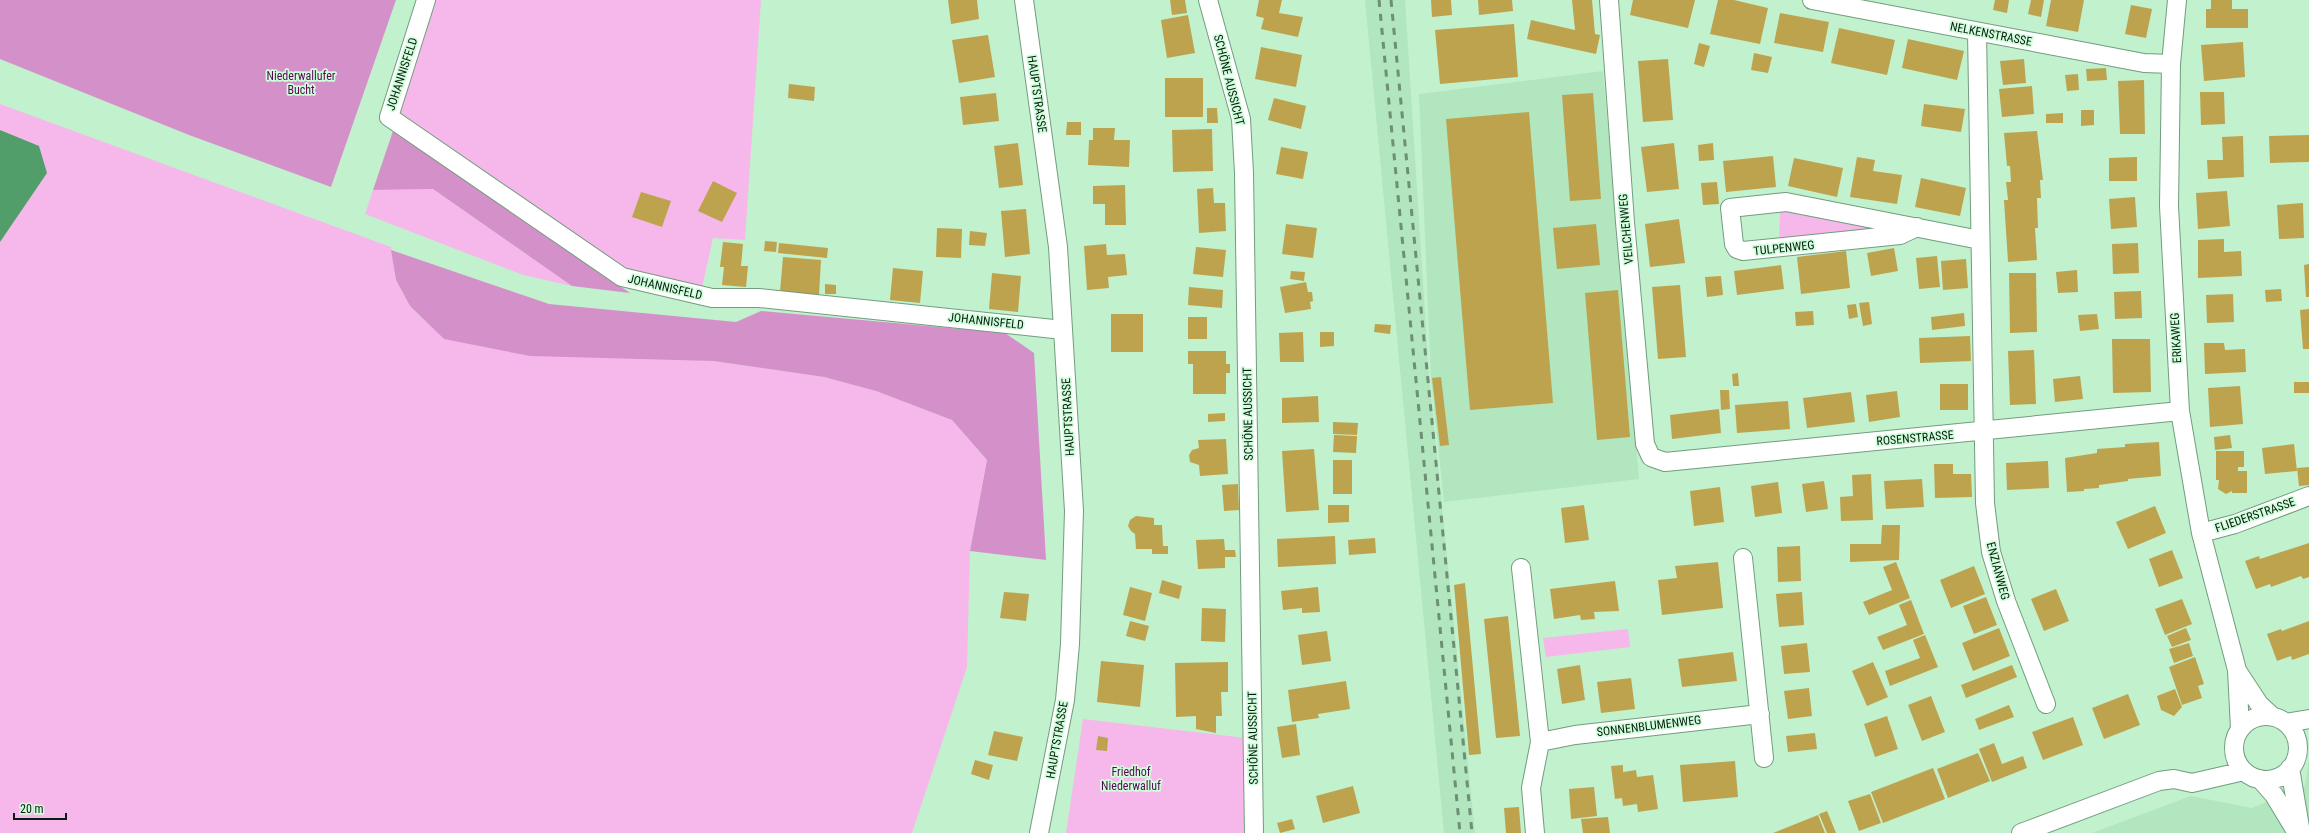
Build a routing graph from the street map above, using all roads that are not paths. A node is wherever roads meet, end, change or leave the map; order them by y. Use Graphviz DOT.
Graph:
graph roads {
  1 [pos="426,0"];
  2 [pos="1024,0"];
  3 [pos="1208,0"];
  4 [pos="1609,0"];
  5 [pos="1812,0"];
  6 [pos="2177,0"];
  7 [pos="1977,32"];
  8 [pos="2171,64"];
  9 [pos="1917,227"];
  10 [pos="1980,240"];
  11 [pos="1063,330"];
  12 [pos="2180,412"];
  13 [pos="1985,432"];
  14 [pos="1651,457"];
  15 [pos="2309,496"];
  16 [pos="2201,533"];
  17 [pos="1743,558"];
  18 [pos="1521,568"];
  19 [pos="2237,670"];
  20 [pos="2046,704"];
  21 [pos="1760,714"];
  22 [pos="2309,719"];
  23 [pos="2279,720"];
  24 [pos="2240,728"];
  25 [pos="1540,742"];
  26 [pos="2303,744"];
  27 [pos="1764,758"];
  28 [pos="2290,768"];
  29 [pos="2244,771"];
  30 [pos="2260,779"];
  31 [pos="1039,833"];
  32 [pos="1254,833"];
  33 [pos="1535,833"];
  34 [pos="2022,833"];
  35 [pos="2297,833"];
  36 [pos="2301,833"];
  1 -- 11 [label="street, JOHANNISFELD"];
  2 -- 11 [label="street, HAUPTSTRASSE"];
  3 -- 32 [label="street, SCHÖNE AUSSICHT"];
  4 -- 14 [label="street, VEILCHENWEG"];
  5 -- 7 [label="street, NELKENSTRASSE"];
  6 -- 8 [label="street, ERIKAWEG"];
  7 -- 8 [label="street, NELKENSTRASSE"];
  7 -- 10 [label="street"];
  8 -- 12 [label="street, ERIKAWEG"];
  9 -- 9 [label="street, TULPENWEG"];
  9 -- 10 [label="street, TULPENWEG"];
  10 -- 13 [label="street"];
  11 -- 31 [label="street, HAUPTSTRASSE"];
  12 -- 13 [label="street, ROSENSTRASSE"];
  12 -- 16 [label="street, ERIKAWEG"];
  13 -- 14 [label="street, ROSENSTRASSE"];
  13 -- 20 [label="street, ENZIANWEG"];
  15 -- 16 [label="street, FLIEDERSTRASSE"];
  16 -- 19 [label="street, ERIKAWEG"];
  17 -- 21 [label="street"];
  18 -- 25 [label="street"];
  19 -- 23 [label="street, ERIKAWEG"];
  19 -- 24 [label="street, ERIKAWEG"];
  21 -- 25 [label="street, SONNENBLUMENWEG"];
  21 -- 27 [label="street"];
  22 -- 23 [label="street"];
  23 -- 24 [label="street"];
  23 -- 26 [label="street"];
  24 -- 29 [label="street"];
  25 -- 33 [label="street"];
  26 -- 28 [label="street"];
  28 -- 30 [label="street"];
  28 -- 36 [label="street"];
  29 -- 30 [label="street"];
  29 -- 34 [label="street"];
  30 -- 35 [label="street"];
}
